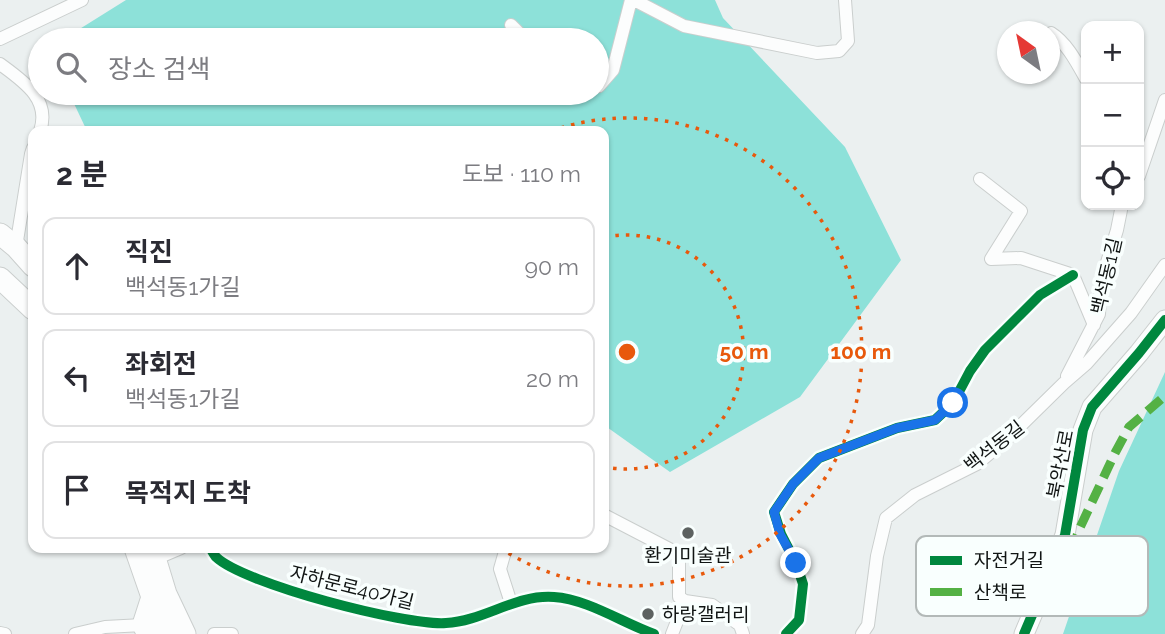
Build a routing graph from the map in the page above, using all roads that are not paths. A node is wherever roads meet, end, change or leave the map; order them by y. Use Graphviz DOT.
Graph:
graph roads {
  1 [pos="82,0"];
  2 [pos="633,0"];
  3 [pos="845,0"];
  4 [pos="59,4"];
  5 [pos="511,25"];
  6 [pos="514,28"];
  7 [pos="0,39"];
  8 [pos="1060,40"];
  9 [pos="0,64"];
  10 [pos="1081,70"];
  11 [pos="609,74"];
  12 [pos="28,87"];
  13 [pos="1165,100"];
  14 [pos="42,105"];
  15 [pos="42,126"];
  16 [pos="1144,164"];
  17 [pos="28,165"];
  18 [pos="980,179"];
  19 [pos="1121,210"];
  20 [pos="8,241"];
  21 [pos="28,261"];
  22 [pos="1165,265"];
  23 [pos="1073,275"];
  24 [pos="0,278"];
  25 [pos="28,304"];
  26 [pos="1165,320"];
  27 [pos="1094,325"];
  28 [pos="1064,383"];
  29 [pos="609,518"];
  30 [pos="1065,536"];
  31 [pos="137,553"];
  32 [pos="153,553"];
  33 [pos="214,553"];
  34 [pos="505,553"];
  35 [pos="152,597"];
  36 [pos="685,601"];
  37 [pos="511,603"];
  38 [pos="1032,616"];
  39 [pos="146,629"];
  40 [pos="75,634"];
  41 [pos="169,634"];
  42 [pos="185,634"];
  43 [pos="214,634"];
  44 [pos="232,634"];
  45 [pos="654,634"];
  46 [pos="672,634"];
  47 [pos="743,634"];
  48 [pos="786,634"];
  49 [pos="862,634"];
  50 [pos="1024,634"];
  1 -- 4 [label="street"];
  2 -- 3 [label="street"];
  2 -- 11 [label="street"];
  4 -- 7 [label="street"];
  5 -- 6 [label="street"];
  8 -- 10 [label="street"];
  9 -- 12 [label="street"];
  13 -- 16 [label="street"];
  14 -- 15 [label="street"];
  17 -- 20 [label="street"];
  18 -- 23 [label="street"];
  19 -- 27 [label="street, 백석동1길"];
  20 -- 21 [label="main road"];
  22 -- 28 [label="street, 백석동길"];
  23 -- 27 [label="street"];
  23 -- 48 [label="street"];
  24 -- 25 [label="main road"];
  26 -- 30 [label="street, 북악산로"];
  27 -- 28 [label="street, 백석동1길"];
  28 -- 49 [label="street, 백석동길"];
  29 -- 36 [label="street"];
  31 -- 35 [label="main road"];
  32 -- 42 [label="main road"];
  33 -- 37 [label="street, 자하문로40가길"];
  34 -- 37 [label="street"];
  35 -- 39 [label="main road"];
  35 -- 41 [label="main road"];
  36 -- 46 [label="street"];
  36 -- 47 [label="street"];
  37 -- 45 [label="street, 자하문로40가길"];
  38 -- 50 [label="street, 북악산로"];
  39 -- 40 [label="street"];
  43 -- 44 [label="street"];
}
